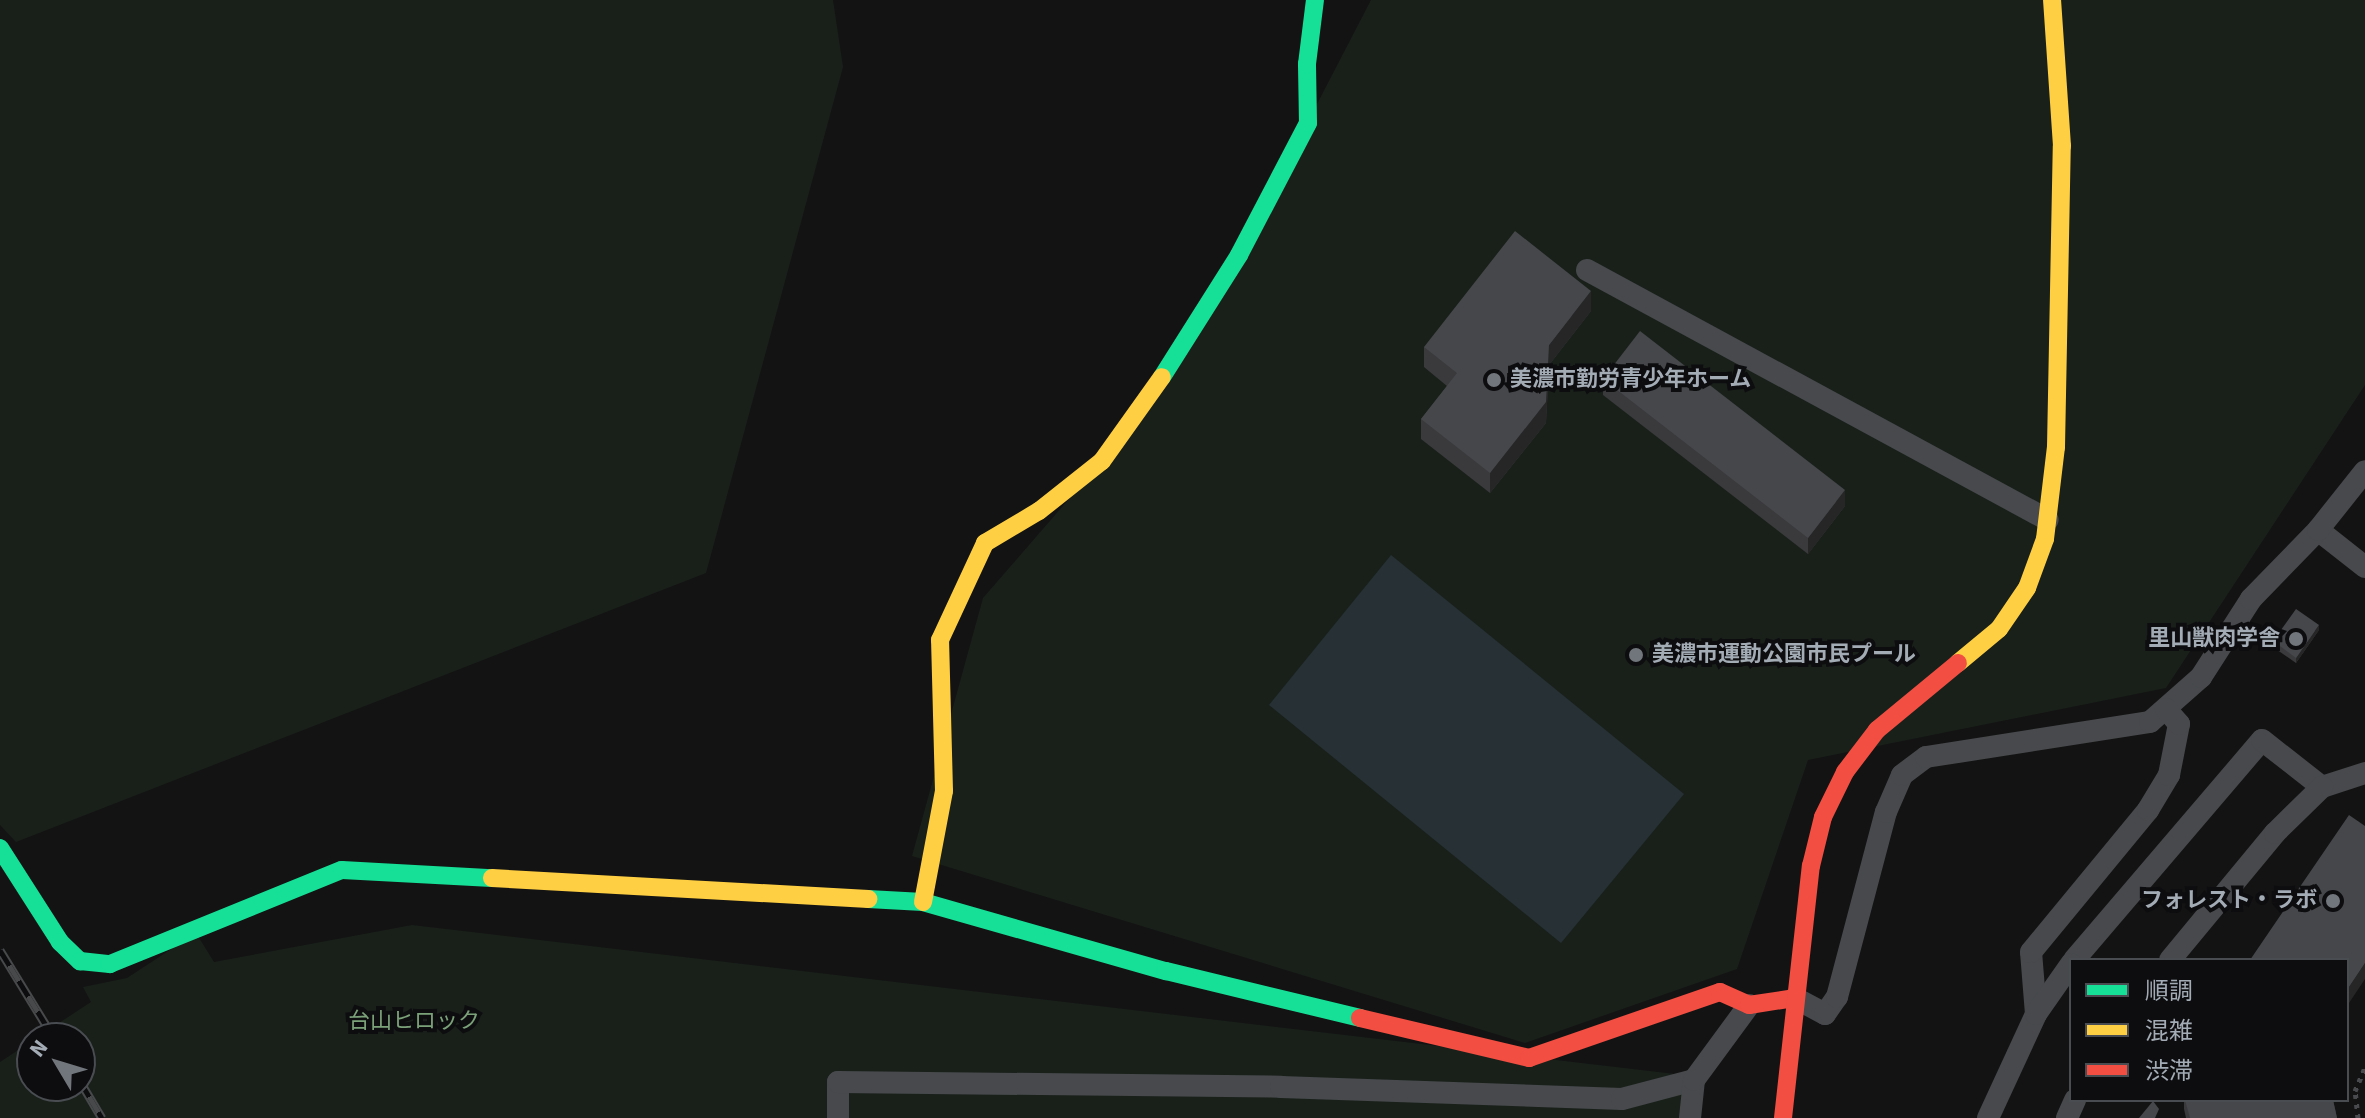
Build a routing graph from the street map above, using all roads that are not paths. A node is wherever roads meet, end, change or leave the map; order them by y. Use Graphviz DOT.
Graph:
graph roads {
  1 [pos="1315,0"];
  2 [pos="2052,0"];
  3 [pos="1587,270"];
  4 [pos="2365,471"];
  5 [pos="2048,520"];
  6 [pos="2318,530"];
  7 [pos="2365,567"];
  8 [pos="2166,709"];
  9 [pos="2365,773"];
  10 [pos="2322,787"];
  11 [pos="0,848"];
  12 [pos="923,902"];
  13 [pos="2075,958"];
  14 [pos="2172,958"];
  15 [pos="2069,966"];
  16 [pos="1795,998"];
  17 [pos="1749,1005"];
  18 [pos="2036,1014"];
  19 [pos="1694,1080"];
  20 [pos="838,1118"];
  21 [pos="1690,1118"];
  22 [pos="1783,1118"];
  23 [pos="1988,1118"];
  1 -- 12 [label="street"];
  2 -- 5 [label="street"];
  3 -- 5 [label="lane"];
  4 -- 6 [label="lane"];
  5 -- 16 [label="street"];
  6 -- 7 [label="lane"];
  6 -- 8 [label="lane"];
  8 -- 16 [label="lane"];
  8 -- 18 [label="lane"];
  9 -- 10 [label="lane"];
  10 -- 13 [label="lane"];
  10 -- 14 [label="lane"];
  11 -- 12 [label="street"];
  12 -- 17 [label="street"];
  15 -- 18 [label="lane"];
  16 -- 17 [label="street"];
  16 -- 22 [label="street"];
  17 -- 19 [label="lane"];
  18 -- 23 [label="lane"];
  19 -- 20 [label="lane"];
  19 -- 21 [label="lane"];
}
